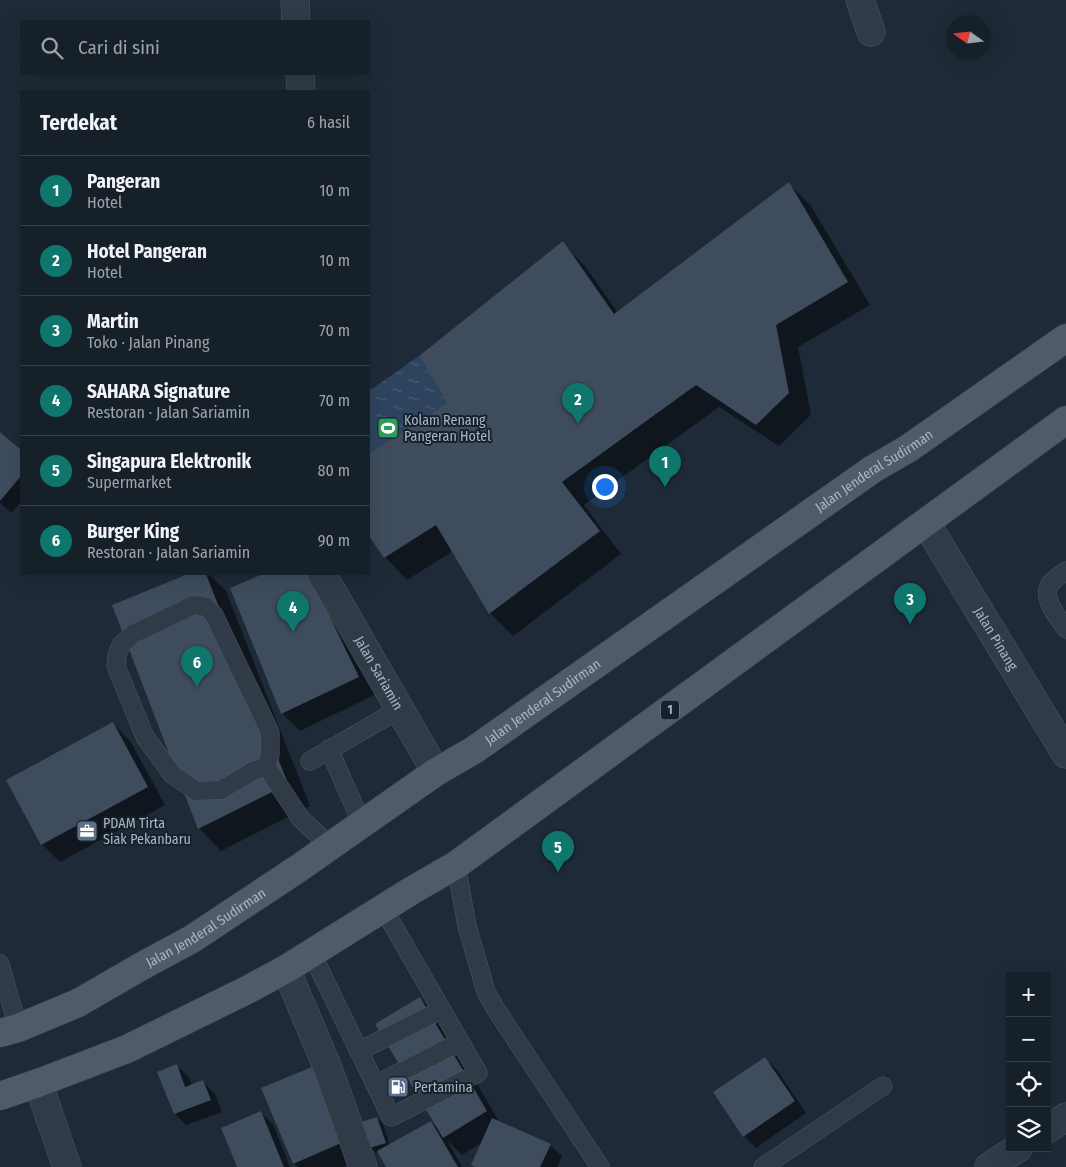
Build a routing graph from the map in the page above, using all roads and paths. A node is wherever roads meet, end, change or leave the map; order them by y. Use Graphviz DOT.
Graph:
graph roads {
  1 [pos="295,0"];
  2 [pos="860,0"];
  3 [pos="296,20"];
  4 [pos="871,32"];
  5 [pos="300,75"];
  6 [pos="301,90"];
  7 [pos="1066,338"];
  8 [pos="1066,420"];
  9 [pos="926,523"];
  10 [pos="1066,571"];
  11 [pos="323,575"];
  12 [pos="1066,629"];
  13 [pos="400,709"];
  14 [pos="329,750"];
  15 [pos="1066,754"];
  16 [pos="310,761"];
  17 [pos="266,766"];
  18 [pos="436,772"];
  19 [pos="362,824"];
  20 [pos="330,846"];
  21 [pos="456,865"];
  22 [pos="383,908"];
  23 [pos="311,952"];
  24 [pos="0,964"];
  25 [pos="286,969"];
  26 [pos="441,1010"];
  27 [pos="9,1030"];
  28 [pos="460,1042"];
  29 [pos="359,1051"];
  30 [pos="38,1083"];
  31 [pos="375,1085"];
  32 [pos="883,1086"];
  33 [pos="0,1096"];
  34 [pos="1066,1117"];
  35 [pos="1051,1126"];
  36 [pos="1012,1152"];
  37 [pos="67,1167"];
  38 [pos="363,1167"];
  39 [pos="600,1167"];
  40 [pos="763,1167"];
  41 [pos="989,1167"];
  1 -- 3 [label="street"];
  2 -- 4 [label="street"];
  5 -- 6 [label="street"];
  7 -- 18 [label="main road, Jalan Jenderal Sudirman"];
  8 -- 9 [label="main road"];
  9 -- 15 [label="street, Jalan Pinang"];
  9 -- 21 [label="main road, 1"];
  10 -- 12 [label="lane"];
  11 -- 13 [label="street, Jalan Sariamin"];
  13 -- 14 [label="lane"];
  13 -- 18 [label="street, Jalan Sariamin"];
  14 -- 16 [label="lane"];
  14 -- 19 [label="lane"];
  17 -- 17 [label="lane"];
  17 -- 20 [label="lane"];
  18 -- 19 [label="main road, Jalan Jenderal Sudirman"];
  19 -- 20 [label="main road, Jalan Jenderal Sudirman"];
  20 -- 27 [label="main road, Jalan Jenderal Sudirman"];
  21 -- 22 [label="main road, 1"];
  21 -- 39 [label="lane"];
  22 -- 23 [label="main road"];
  22 -- 26 [label="lane"];
  23 -- 25 [label="main road"];
  23 -- 29 [label="lane"];
  24 -- 27 [label="lane"];
  25 -- 30 [label="main road"];
  25 -- 38 [label="street"];
  26 -- 28 [label="lane"];
  26 -- 29 [label="lane"];
  28 -- 31 [label="lane"];
  28 -- 31 [label="lane"];
  29 -- 31 [label="lane"];
  30 -- 33 [label="main road"];
  30 -- 37 [label="street"];
  32 -- 40 [label="lane"];
  34 -- 35 [label="street"];
  36 -- 41 [label="street"];
}
